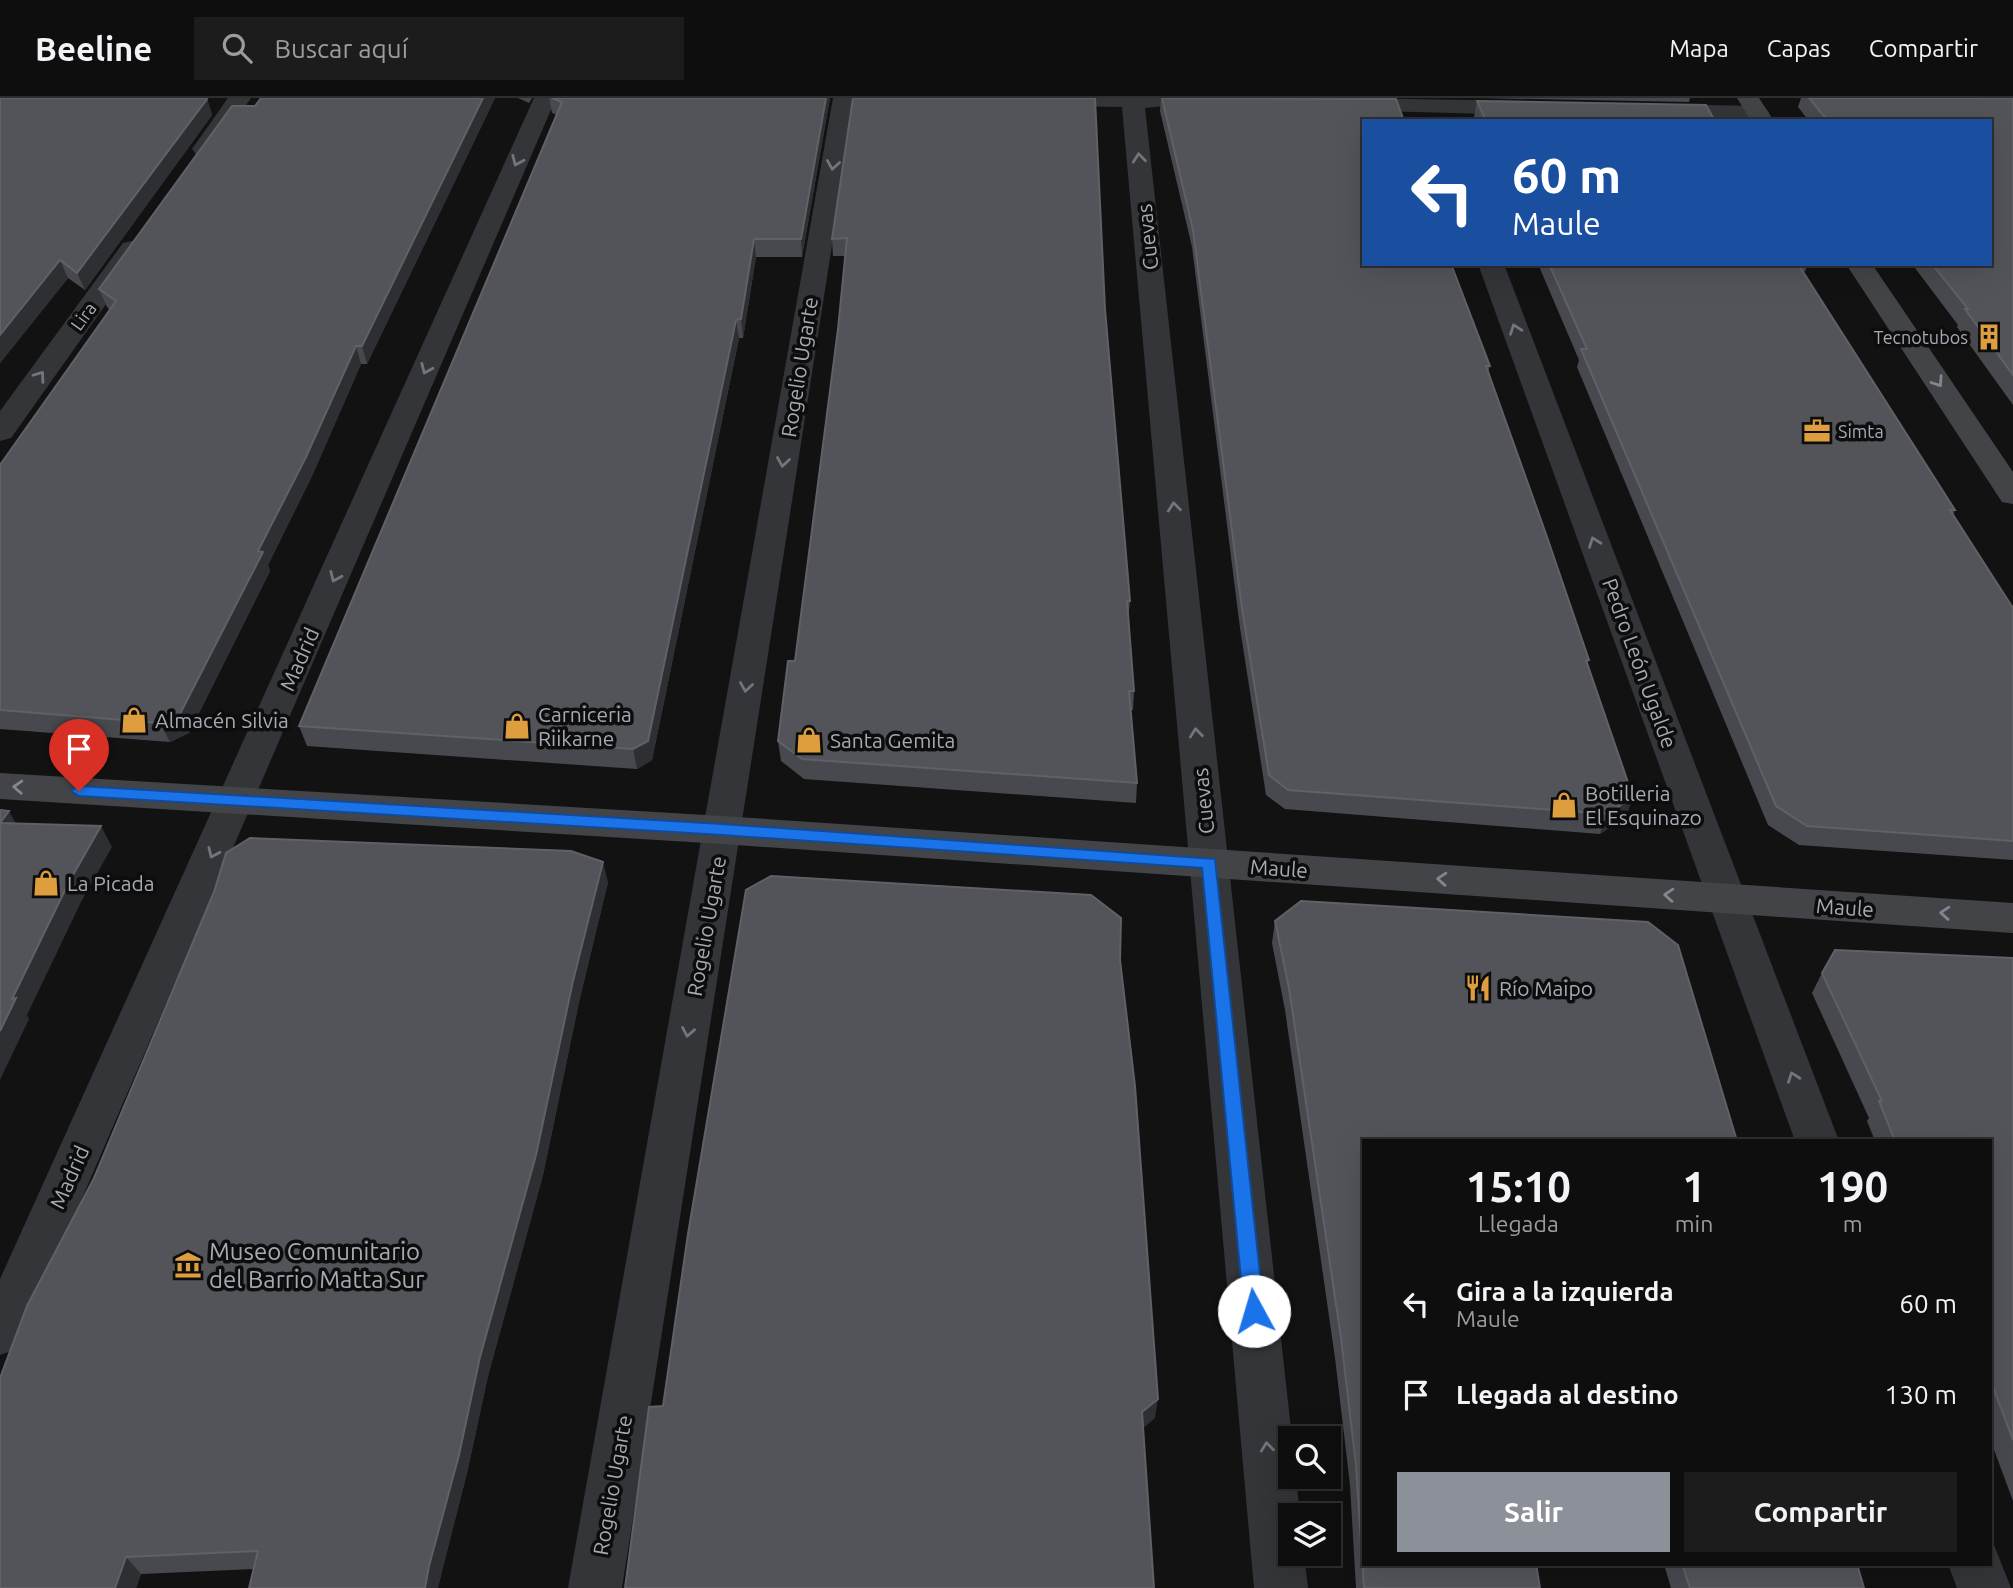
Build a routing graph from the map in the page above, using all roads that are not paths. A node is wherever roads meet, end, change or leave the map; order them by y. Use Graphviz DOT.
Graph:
graph roads {
  1 [pos="240,98"];
  2 [pos="545,98"];
  3 [pos="844,98"];
  4 [pos="992,98"];
  5 [pos="1133,99"];
  6 [pos="1187,102"];
  7 [pos="1320,104"];
  8 [pos="1432,108"];
  9 [pos="1553,109"];
  10 [pos="1633,110"];
  11 [pos="1756,111"];
  12 [pos="192,165"];
  13 [pos="144,232"];
  14 [pos="1492,266"];
  15 [pos="1860,266"];
  16 [pos="0,432"];
  17 [pos="2013,495"];
  18 [pos="0,786"];
  19 [pos="236,800"];
  20 [pos="722,830"];
  21 [pos="1209,863"];
  22 [pos="1728,899"];
  23 [pos="2013,918"];
  24 [pos="1816,1139"];
  25 [pos="0,1334"];
  26 [pos="1976,1566"];
  27 [pos="595,1588"];
  28 [pos="1281,1588"];
  29 [pos="1984,1588"];
  1 -- 12 [label="street"];
  2 -- 19 [label="street, Madrid, one-way"];
  3 -- 20 [label="street, Rogelio Ugarte, one-way"];
  4 -- 5 [label="street"];
  5 -- 6 [label="street"];
  21 -- 5 [label="street, Cuevas, one-way"];
  7 -- 8 [label="street"];
  8 -- 9 [label="street"];
  10 -- 11 [label="street"];
  16 -- 13 [label="street, Lira, one-way"];
  22 -- 14 [label="street, Pedro León Ugalde, one-way"];
  15 -- 17 [label="street, one-way"];
  19 -- 18 [label="street, Maule, one-way"];
  19 -- 20 [label="street, Maule"];
  19 -- 25 [label="street, Madrid, one-way"];
  20 -- 21 [label="street, Maule"];
  20 -- 27 [label="street, Rogelio Ugarte, one-way"];
  22 -- 21 [label="street, Maule, one-way"];
  28 -- 21 [label="street, Cuevas, one-way"];
  23 -- 22 [label="street, Maule, one-way"];
  24 -- 22 [label="street, Pedro León Ugalde, one-way"];
  26 -- 29 [label="street"];
}
